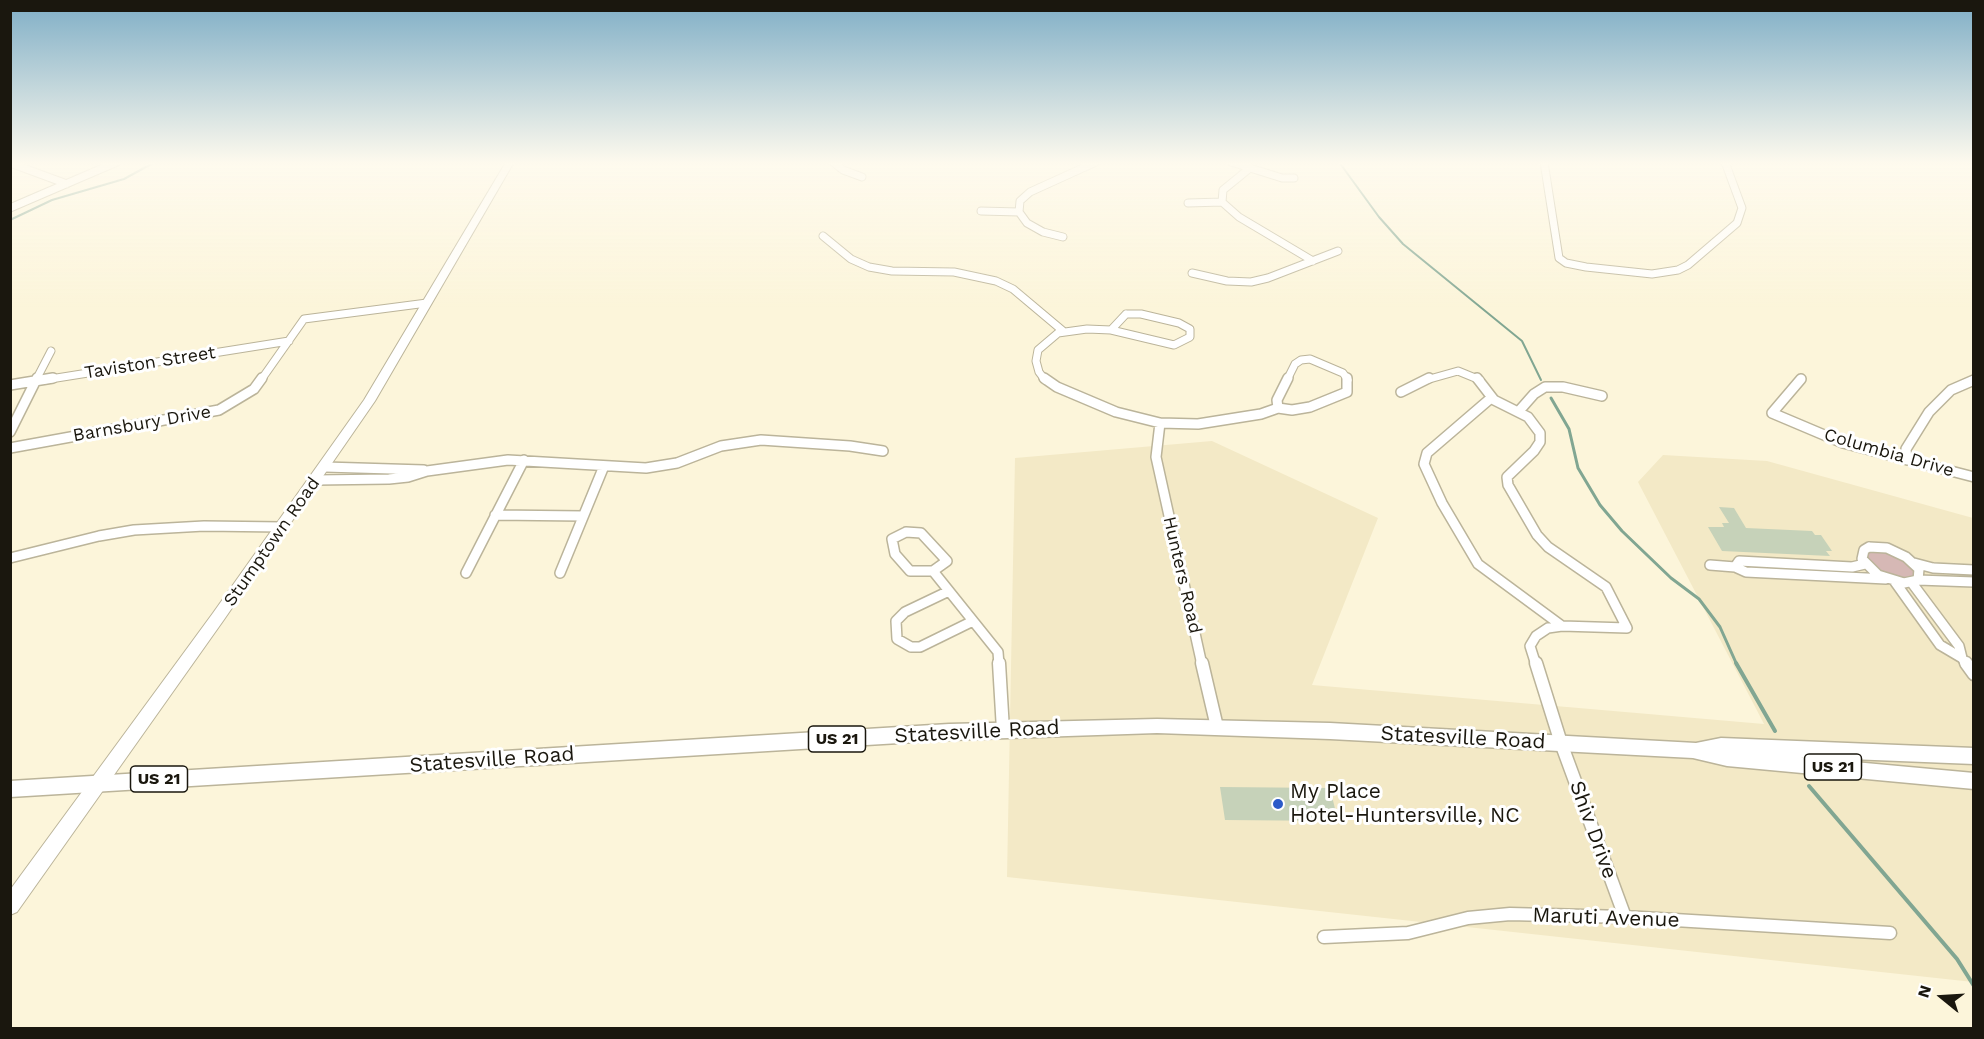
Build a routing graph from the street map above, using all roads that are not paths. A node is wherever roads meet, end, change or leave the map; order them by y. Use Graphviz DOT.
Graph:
graph roads {
  1 [pos="481,210"];
  2 [pos="1232,210"];
  3 [pos="1551,210"];
  4 [pos="1740,210"];
  5 [pos="981,211"];
  6 [pos="1019,212"];
  7 [pos="823,236"];
  8 [pos="1064,237"];
  9 [pos="1338,251"];
  10 [pos="1312,261"];
  11 [pos="1192,273"];
  12 [pos="427,303"];
  13 [pos="1111,330"];
  14 [pos="1063,332"];
  15 [pos="289,340"];
  16 [pos="51,351"];
  17 [pos="1801,379"];
  18 [pos="1974,380"];
  19 [pos="36,381"];
  20 [pos="10,385"];
  21 [pos="1401,392"];
  22 [pos="1602,396"];
  23 [pos="1491,398"];
  24 [pos="1278,408"];
  25 [pos="1519,411"];
  26 [pos="1160,423"];
  27 [pos="10,432"];
  28 [pos="10,448"];
  29 [pos="883,451"];
  30 [pos="524,460"];
  31 [pos="1907,460"];
  32 [pos="604,466"];
  33 [pos="325,467"];
  34 [pos="427,471"];
  35 [pos="1974,477"];
  36 [pos="316,480"];
  37 [pos="495,515"];
  38 [pos="583,516"];
  39 [pos="282,527"];
  40 [pos="10,558"];
  41 [pos="1914,563"];
  42 [pos="1865,564"];
  43 [pos="1710,565"];
  44 [pos="1735,567"];
  45 [pos="1974,570"];
  46 [pos="933,571"];
  47 [pos="466,573"];
  48 [pos="560,573"];
  49 [pos="1891,581"];
  50 [pos="1915,581"];
  51 [pos="1974,582"];
  52 [pos="949,591"];
  53 [pos="973,621"];
  54 [pos="1562,626"];
  55 [pos="1962,658"];
  56 [pos="1974,674"];
  57 [pos="1217,727"];
  58 [pos="1003,730"];
  59 [pos="1561,743"];
  60 [pos="1693,750"];
  61 [pos="1974,756"];
  62 [pos="1974,780"];
  63 [pos="98,783"];
  64 [pos="10,789"];
  65 [pos="10,906"];
  66 [pos="1625,917"];
  67 [pos="1890,933"];
  68 [pos="1324,937"];
  1 -- 12 [label="street, Stumptown Road"];
  2 -- 10 [label="street"];
  3 -- 4 [label="street"];
  5 -- 6 [label="street"];
  6 -- 8 [label="street"];
  7 -- 14 [label="street"];
  9 -- 10 [label="street"];
  10 -- 11 [label="street"];
  12 -- 15 [label="street, Barnsbury Drive"];
  12 -- 33 [label="street, Stumptown Road"];
  13 -- 13 [label="street"];
  13 -- 14 [label="street"];
  14 -- 26 [label="street"];
  15 -- 19 [label="street, Taviston Street"];
  15 -- 28 [label="street, Barnsbury Drive"];
  16 -- 19 [label="street"];
  17 -- 31 [label="street, Columbia Drive"];
  18 -- 31 [label="street"];
  19 -- 20 [label="street, Taviston Street"];
  19 -- 27 [label="street"];
  21 -- 23 [label="street"];
  22 -- 25 [label="street"];
  23 -- 25 [label="street"];
  23 -- 54 [label="street"];
  24 -- 24 [label="street"];
  24 -- 26 [label="street"];
  25 -- 54 [label="street"];
  26 -- 57 [label="street, Hunters Road"];
  29 -- 32 [label="street"];
  30 -- 32 [label="street"];
  30 -- 34 [label="street"];
  30 -- 37 [label="street"];
  31 -- 35 [label="street, Columbia Drive"];
  32 -- 38 [label="street"];
  33 -- 34 [label="street"];
  33 -- 36 [label="street, Stumptown Road"];
  34 -- 36 [label="street"];
  36 -- 39 [label="street, Stumptown Road"];
  37 -- 38 [label="street"];
  37 -- 47 [label="street"];
  38 -- 48 [label="street"];
  39 -- 40 [label="street"];
  39 -- 63 [label="street, Stumptown Road"];
  41 -- 42 [label="street"];
  41 -- 45 [label="street"];
  41 -- 50 [label="street"];
  42 -- 44 [label="street"];
  42 -- 49 [label="street"];
  43 -- 44 [label="street"];
  44 -- 49 [label="street"];
  46 -- 46 [label="street"];
  46 -- 52 [label="street"];
  49 -- 50 [label="street"];
  49 -- 55 [label="street"];
  50 -- 51 [label="street"];
  50 -- 55 [label="street"];
  52 -- 53 [label="street"];
  52 -- 53 [label="street"];
  53 -- 58 [label="street"];
  54 -- 59 [label="street, Shiv Drive"];
  55 -- 56 [label="street"];
  57 -- 58 [label="main road, Statesville Road / US 21"];
  57 -- 59 [label="main road, Statesville Road / US 21"];
  58 -- 63 [label="main road, Statesville Road / US 21"];
  59 -- 60 [label="main road, Statesville Road / US 21"];
  59 -- 66 [label="street, Shiv Drive"];
  60 -- 61 [label="main road, Statesville Road / US 21"];
  60 -- 62 [label="main road, Statesville Road / US 21"];
  63 -- 64 [label="main road, Statesville Road / US 21"];
  63 -- 65 [label="street, Stumptown Road"];
  66 -- 67 [label="street, Maruti Avenue"];
  66 -- 68 [label="street, Maruti Avenue"];
}
